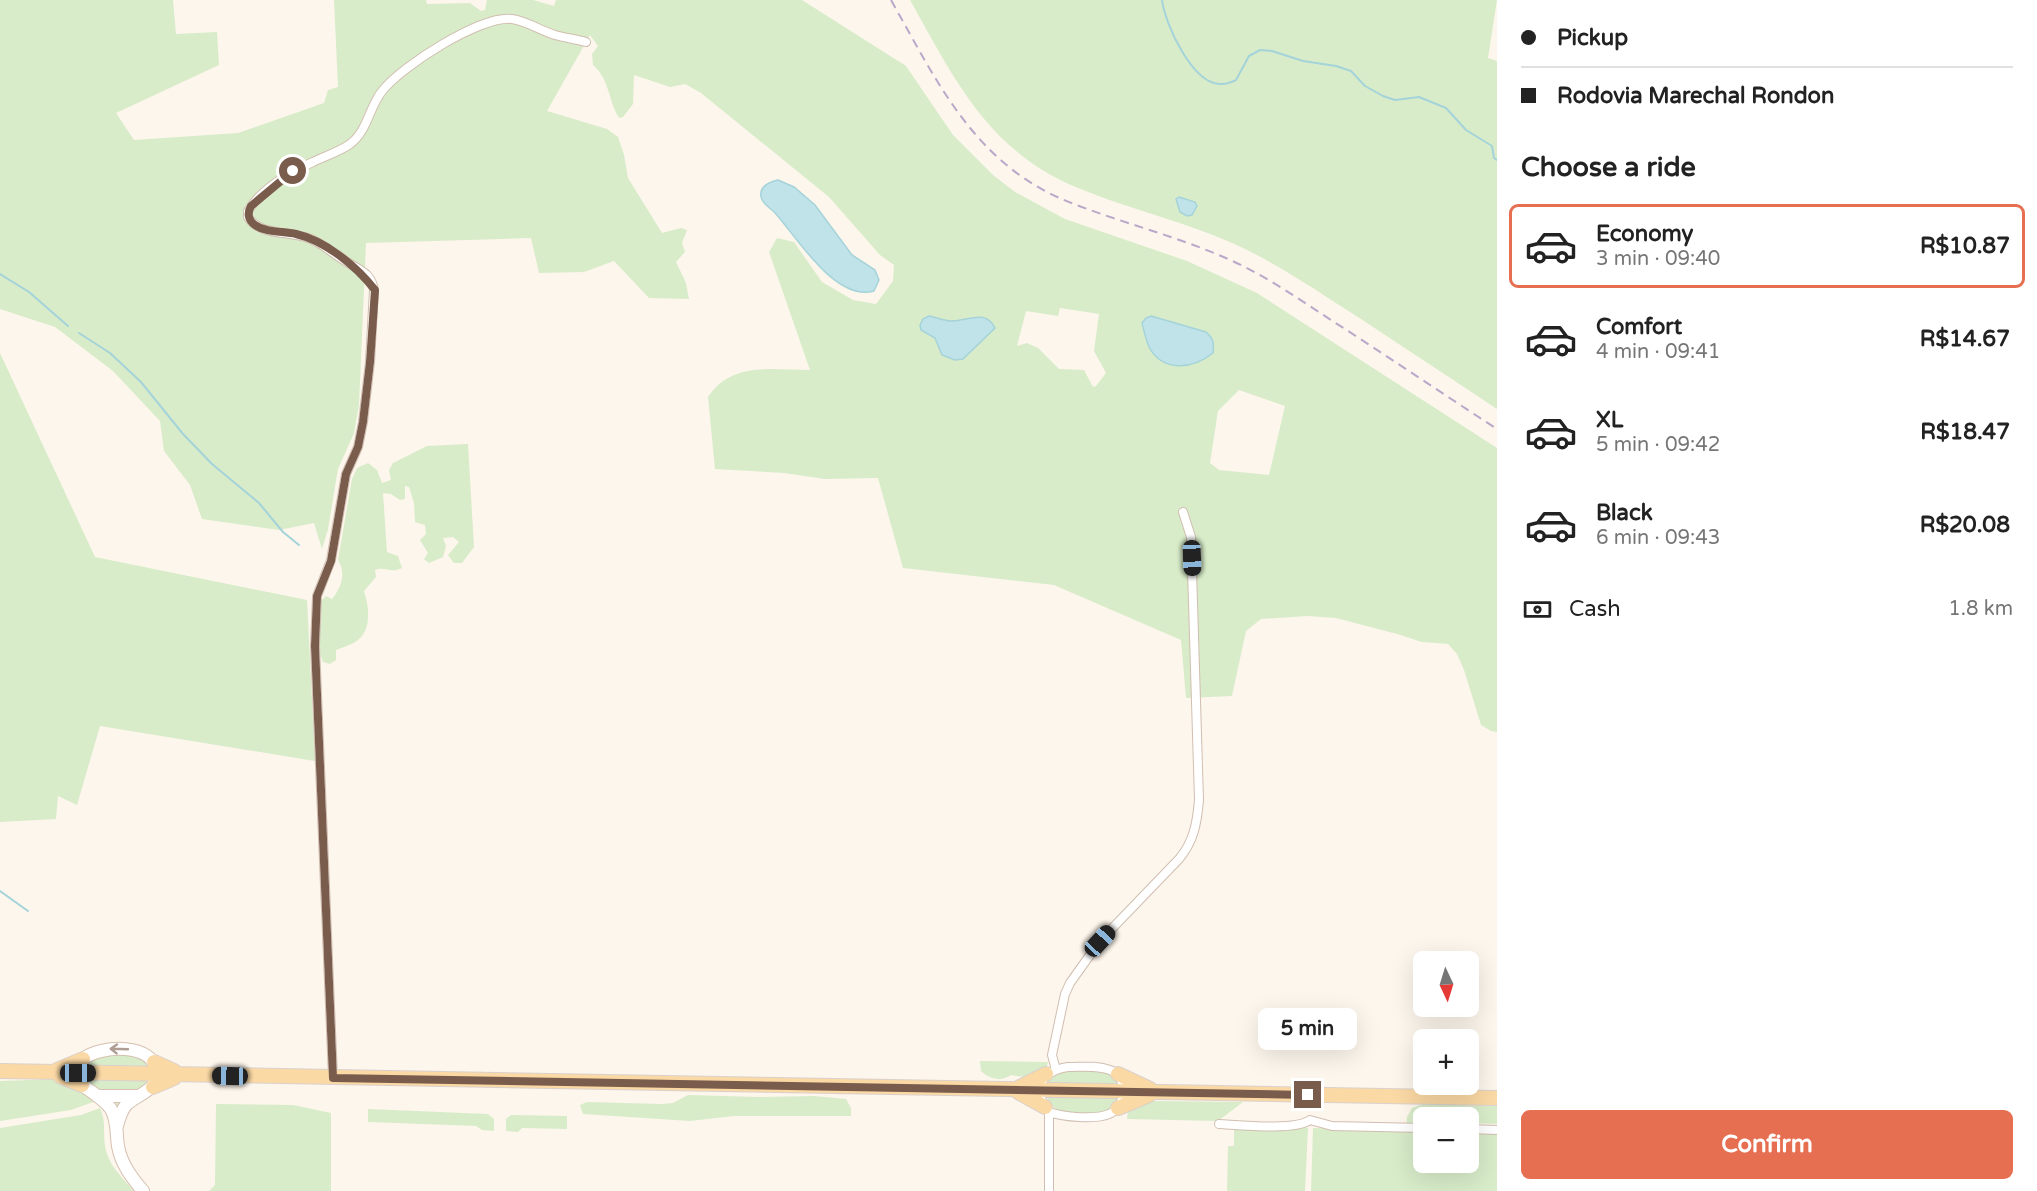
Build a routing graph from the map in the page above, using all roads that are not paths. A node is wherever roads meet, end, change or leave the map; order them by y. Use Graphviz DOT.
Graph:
graph roads {
  1 [pos="586,42"];
  2 [pos="1183,512"];
  3 [pos="82,1059"];
  4 [pos="0,1071"];
  5 [pos="50,1072"];
  6 [pos="1051,1072"];
  7 [pos="154,1074"];
  8 [pos="1118,1074"];
  9 [pos="333,1078"];
  10 [pos="80,1079"];
  11 [pos="1013,1090"];
  12 [pos="1041,1090"];
  13 [pos="1124,1092"];
  14 [pos="1157,1092"];
  15 [pos="97,1096"];
  16 [pos="138,1096"];
  17 [pos="1497,1098"];
  18 [pos="1118,1108"];
  19 [pos="1047,1110"];
  20 [pos="1219,1124"];
  21 [pos="117,1126"];
  22 [pos="1413,1128"];
  23 [pos="1479,1129"];
  24 [pos="1497,1130"];
  25 [pos="143,1191"];
  26 [pos="1049,1191"];
  1 -- 9 [label="street"];
  2 -- 6 [label="street"];
  3 -- 5 [label="main road"];
  7 -- 3 [label="main road, one-way"];
  3 -- 10 [label="main road"];
  4 -- 5 [label="main road"];
  5 -- 10 [label="main road"];
  6 -- 8 [label="street"];
  6 -- 11 [label="main road"];
  6 -- 12 [label="street"];
  7 -- 9 [label="main road"];
  7 -- 10 [label="main road"];
  7 -- 16 [label="main road"];
  8 -- 13 [label="street"];
  8 -- 14 [label="main road"];
  9 -- 11 [label="main road"];
  10 -- 15 [label="main road"];
  11 -- 12 [label="main road"];
  11 -- 19 [label="main road"];
  12 -- 13 [label="main road"];
  12 -- 19 [label="street"];
  13 -- 14 [label="main road"];
  13 -- 18 [label="street"];
  14 -- 17 [label="main road"];
  14 -- 18 [label="main road"];
  15 -- 16 [label="main road"];
  15 -- 21 [label="main road"];
  16 -- 21 [label="main road"];
  18 -- 19 [label="street"];
  19 -- 26 [label="street"];
  20 -- 22 [label="street"];
  21 -- 25 [label="main road"];
  23 -- 24 [label="street"];
}
